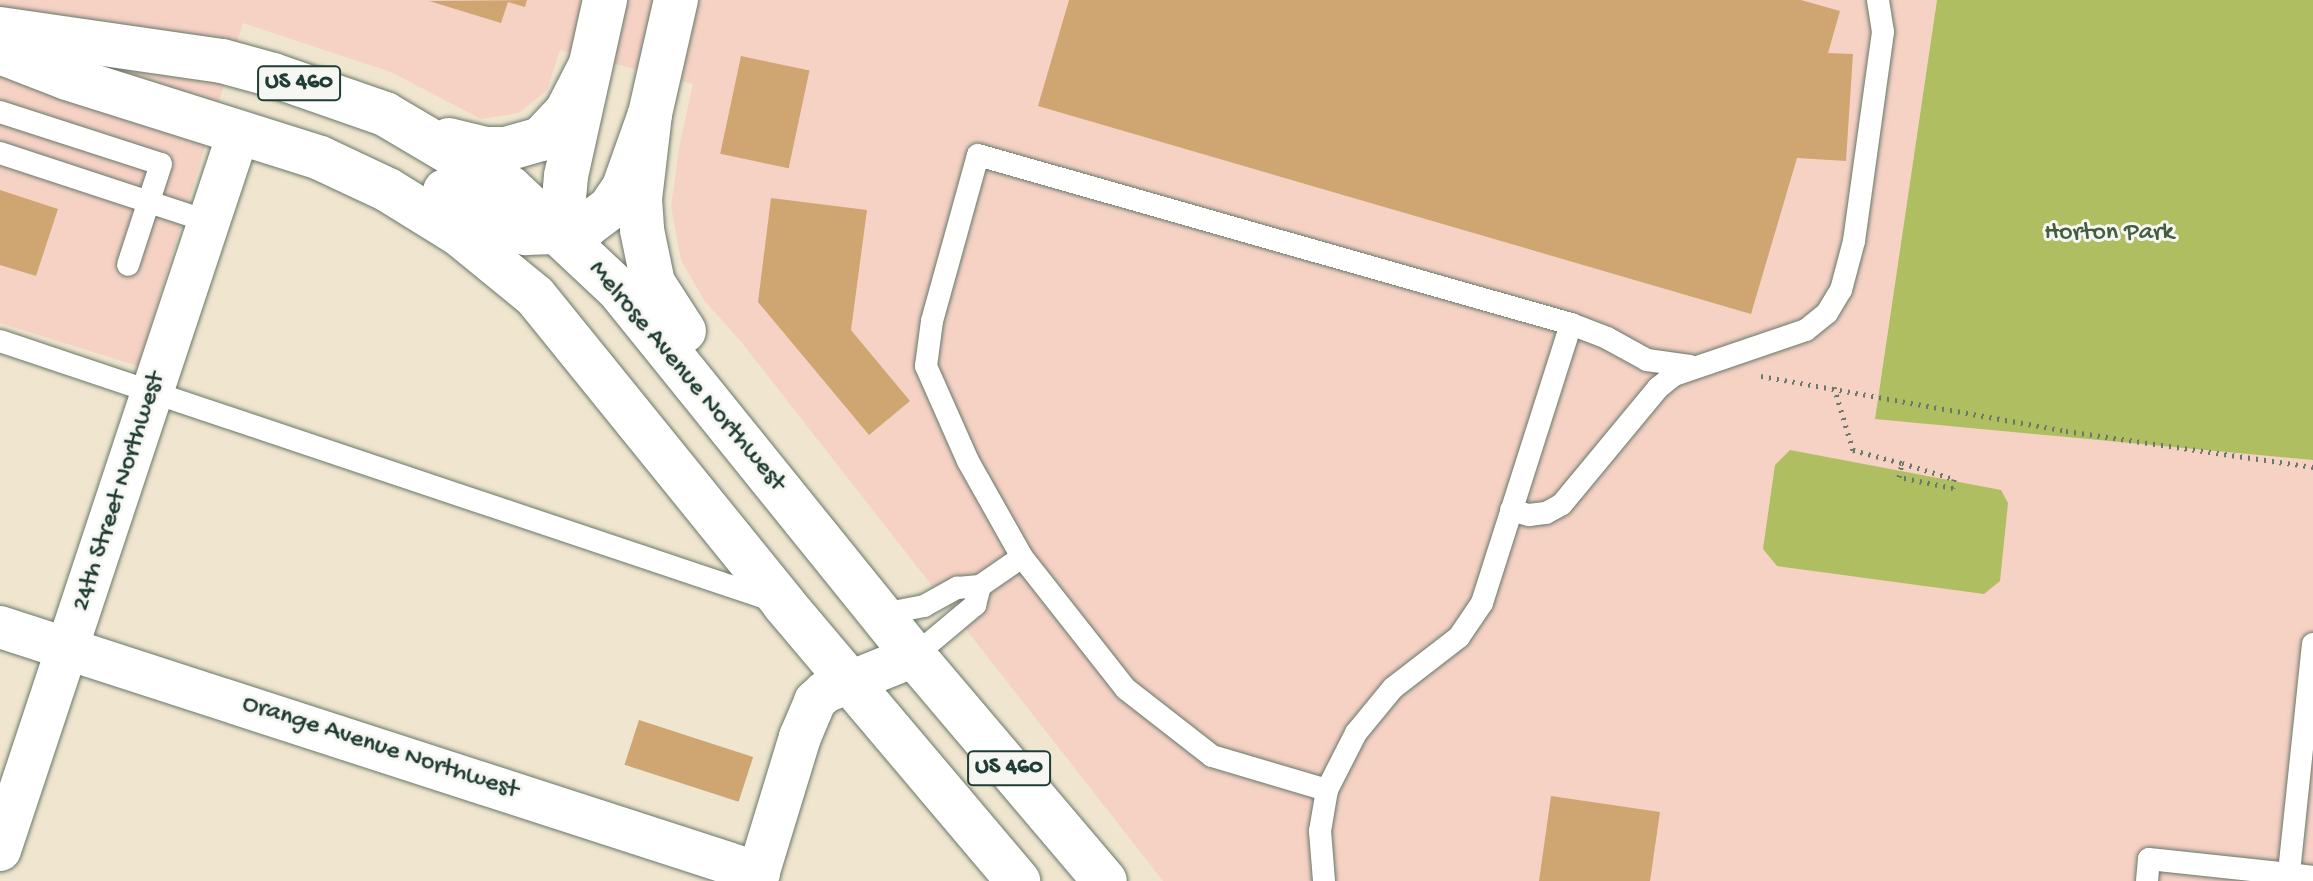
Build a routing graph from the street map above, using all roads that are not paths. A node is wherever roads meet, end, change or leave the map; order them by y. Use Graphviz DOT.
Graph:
graph roads {
  1 [pos="605,0"];
  2 [pos="676,0"];
  3 [pos="1878,0"];
  4 [pos="0,29"];
  5 [pos="0,52"];
  6 [pos="589,68"];
  7 [pos="0,112"];
  8 [pos="650,114"];
  9 [pos="238,134"];
  10 [pos="424,134"];
  11 [pos="0,153"];
  12 [pos="149,202"];
  13 [pos="207,221"];
  14 [pos="561,232"];
  15 [pos="128,265"];
  16 [pos="1571,324"];
  17 [pos="0,341"];
  18 [pos="1691,366"];
  19 [pos="596,370"];
  20 [pos="153,394"];
  21 [pos="1511,510"];
  22 [pos="1022,557"];
  23 [pos="844,567"];
  24 [pos="980,586"];
  25 [pos="784,604"];
  26 [pos="883,614"];
  27 [pos="0,627"];
  28 [pos="2313,644"];
  29 [pos="68,647"];
  30 [pos="914,656"];
  31 [pos="851,682"];
  32 [pos="1327,790"];
  33 [pos="0,850"];
  34 [pos="2289,874"];
  35 [pos="758,877"];
  36 [pos="2313,877"];
  37 [pos="1018,881"];
  38 [pos="1105,881"];
  39 [pos="1324,881"];
  40 [pos="2147,881"];
  1 -- 6 [label="main road"];
  2 -- 8 [label="main road"];
  3 -- 18 [label="lane"];
  4 -- 10 [label="main road, Melrose Avenue Northwest / US 460"];
  5 -- 9 [label="main road, US 460"];
  6 -- 10 [label="main road"];
  6 -- 14 [label="main road"];
  7 -- 12 [label="lane"];
  8 -- 14 [label="main road"];
  8 -- 23 [label="main road"];
  9 -- 13 [label="street, 24th Street Northwest"];
  9 -- 14 [label="main road"];
  9 -- 19 [label="main road, US 460"];
  10 -- 14 [label="main road, Melrose Avenue Northwest / US 460"];
  11 -- 12 [label="lane"];
  12 -- 13 [label="lane"];
  12 -- 15 [label="lane"];
  13 -- 20 [label="street, 24th Street Northwest"];
  14 -- 19 [label="main road"];
  14 -- 23 [label="main road, Melrose Avenue Northwest / US 460"];
  16 -- 18 [label="lane"];
  16 -- 21 [label="lane"];
  16 -- 22 [label="lane"];
  17 -- 20 [label="lane"];
  18 -- 21 [label="lane"];
  19 -- 25 [label="main road, US 460"];
  20 -- 25 [label="lane"];
  20 -- 29 [label="street, 24th Street Northwest"];
  21 -- 32 [label="lane"];
  22 -- 24 [label="lane"];
  22 -- 32 [label="lane"];
  23 -- 26 [label="main road, Melrose Avenue Northwest / US 460"];
  24 -- 26 [label="lane"];
  24 -- 30 [label="lane"];
  25 -- 31 [label="main road, US 460"];
  26 -- 30 [label="main road, Melrose Avenue Northwest / US 460"];
  27 -- 29 [label="street, Orange Avenue Northwest"];
  28 -- 34 [label="lane"];
  29 -- 33 [label="street, 24th Street Northwest"];
  29 -- 35 [label="street, Orange Avenue Northwest"];
  30 -- 31 [label="street"];
  30 -- 38 [label="main road, Melrose Avenue Northwest / US 460"];
  31 -- 35 [label="street"];
  31 -- 37 [label="main road, US 460"];
  32 -- 39 [label="lane"];
  34 -- 36 [label="lane"];
  34 -- 40 [label="lane"];
}
